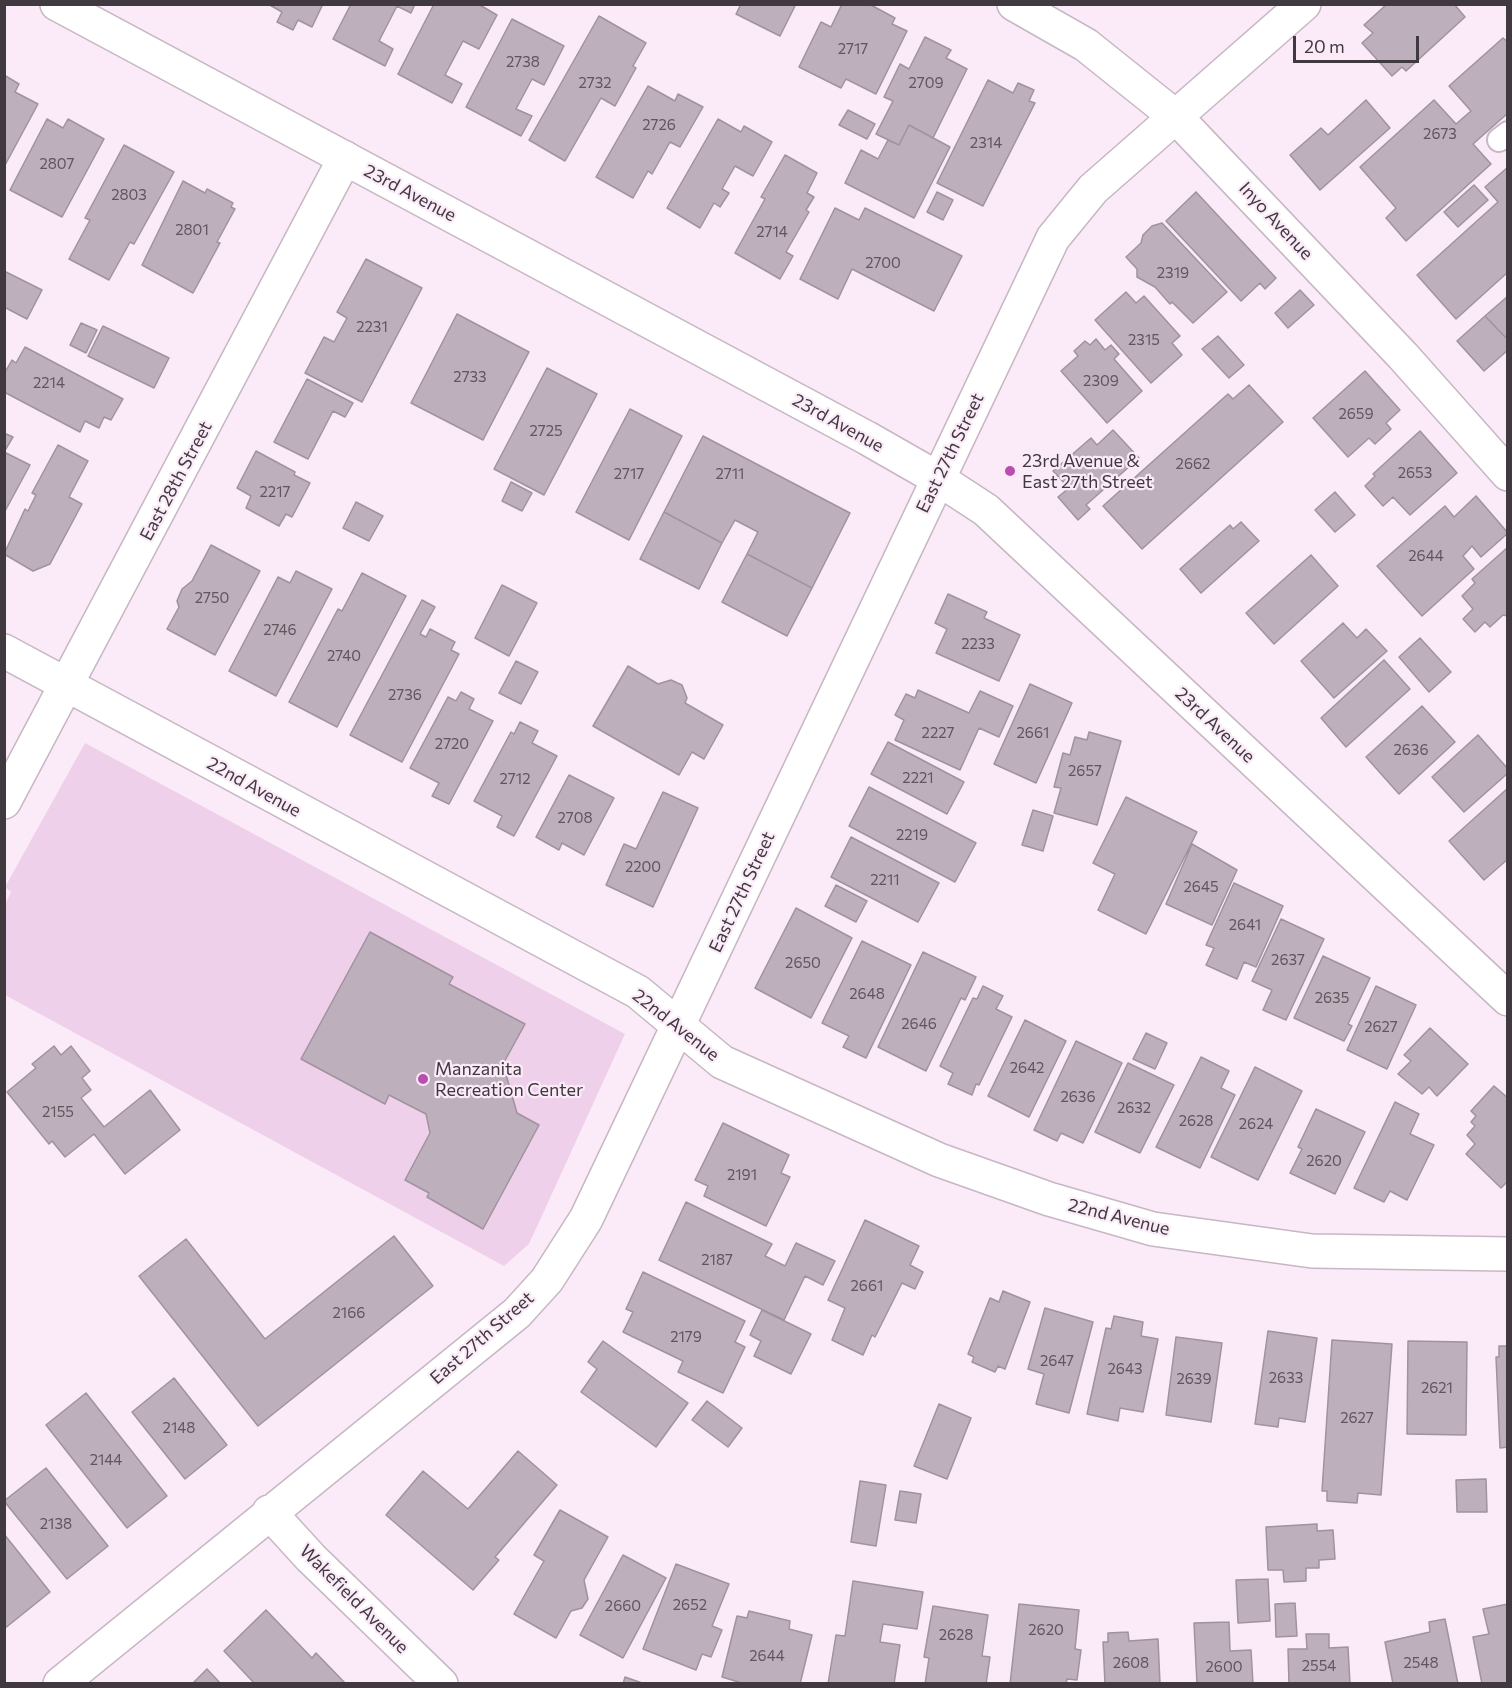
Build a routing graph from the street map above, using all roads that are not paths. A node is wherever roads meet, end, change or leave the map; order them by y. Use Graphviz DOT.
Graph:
graph roads {
  1 [pos="57,4"];
  2 [pos="1014,4"];
  3 [pos="1304,4"];
  4 [pos="1176,117"];
  5 [pos="345,158"];
  6 [pos="1508,474"];
  7 [pos="937,477"];
  8 [pos="4,651"];
  9 [pos="68,685"];
  10 [pos="4,802"];
  11 [pos="1508,999"];
  12 [pos="679,1026"];
  13 [pos="1508,1254"];
  14 [pos="269,1512"];
  15 [pos="60,1683"];
  16 [pos="441,1683"];
  1 -- 5 [label="street, 23rd Avenue"];
  2 -- 4 [label="street, Inyo Avenue"];
  3 -- 4 [label="street, East 27th Street"];
  4 -- 6 [label="street, Inyo Avenue"];
  4 -- 7 [label="street, East 27th Street"];
  5 -- 7 [label="street, 23rd Avenue"];
  5 -- 9 [label="street, East 28th Street"];
  7 -- 11 [label="street, 23rd Avenue"];
  7 -- 12 [label="street, East 27th Street"];
  8 -- 9 [label="street, 22nd Avenue"];
  9 -- 10 [label="street, East 28th Street"];
  9 -- 12 [label="street, 22nd Avenue"];
  12 -- 13 [label="street, 22nd Avenue"];
  12 -- 14 [label="street, East 27th Street"];
  14 -- 15 [label="street, East 27th Street"];
  14 -- 16 [label="street, Wakefield Avenue"];
}
